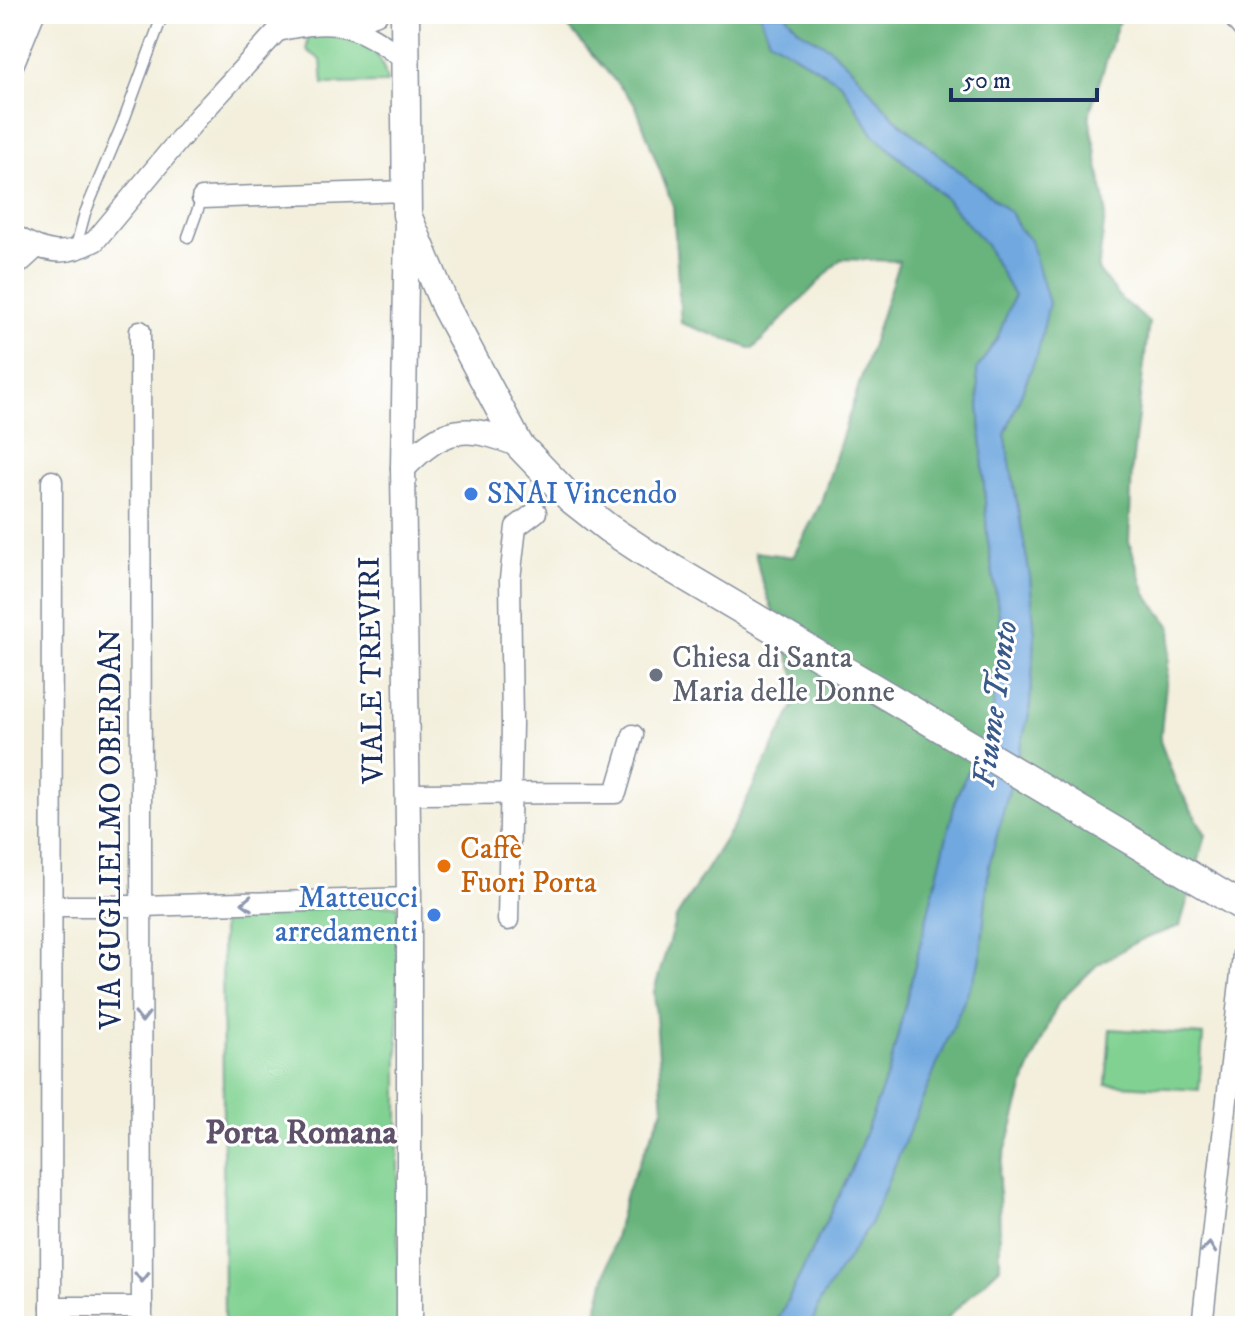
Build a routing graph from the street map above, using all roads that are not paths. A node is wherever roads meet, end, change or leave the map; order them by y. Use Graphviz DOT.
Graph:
graph roads {
  1 [pos="34,14"];
  2 [pos="163,14"];
  3 [pos="293,14"];
  4 [pos="377,14"];
  5 [pos="405,14"];
  6 [pos="1231,14"];
  7 [pos="347,25"];
  8 [pos="278,31"];
  9 [pos="1245,31"];
  10 [pos="405,60"];
  11 [pos="14,63"];
  12 [pos="202,198"];
  13 [pos="407,203"];
  14 [pos="14,235"];
  15 [pos="188,237"];
  16 [pos="37,247"];
  17 [pos="75,252"];
  18 [pos="14,268"];
  19 [pos="140,331"];
  20 [pos="519,445"];
  21 [pos="403,468"];
  22 [pos="52,481"];
  23 [pos="536,512"];
  24 [pos="633,735"];
  25 [pos="408,794"];
  26 [pos="511,794"];
  27 [pos="409,898"];
  28 [pos="52,906"];
  29 [pos="142,906"];
  30 [pos="1245,908"];
  31 [pos="508,920"];
  32 [pos="1245,937"];
  33 [pos="1242,1006"];
  34 [pos="51,1317"];
  35 [pos="142,1317"];
  36 [pos="409,1326"];
  37 [pos="1202,1326"];
  1 -- 11 [label="street"];
  2 -- 17 [label="lane"];
  3 -- 8 [label="street"];
  4 -- 7 [label="street"];
  5 -- 10 [label="main road, VIALE TREVIRI"];
  6 -- 9 [label="street"];
  7 -- 8 [label="street"];
  7 -- 10 [label="street"];
  8 -- 17 [label="street"];
  10 -- 13 [label="main road, VIALE TREVIRI"];
  12 -- 13 [label="street"];
  12 -- 15 [label="lane"];
  13 -- 20 [label="main road"];
  13 -- 21 [label="street, VIALE TREVIRI"];
  14 -- 16 [label="street"];
  16 -- 17 [label="street"];
  16 -- 18 [label="street"];
  19 -- 29 [label="street, VIA GUGLIELMO OBERDAN"];
  20 -- 21 [label="street"];
  20 -- 30 [label="main road"];
  21 -- 25 [label="street, VIALE TREVIRI"];
  22 -- 28 [label="street"];
  23 -- 26 [label="street"];
  24 -- 26 [label="street"];
  25 -- 26 [label="street"];
  25 -- 27 [label="street, VIALE TREVIRI"];
  26 -- 31 [label="street"];
  27 -- 29 [label="street, one-way"];
  27 -- 36 [label="street, VIALE TREVIRI"];
  28 -- 29 [label="street"];
  28 -- 34 [label="street"];
  29 -- 35 [label="street, VIA GUGLIELMO OBERDAN, one-way"];
  32 -- 33 [label="street"];
  37 -- 33 [label="street, one-way"];
  34 -- 35 [label="street"];
}
